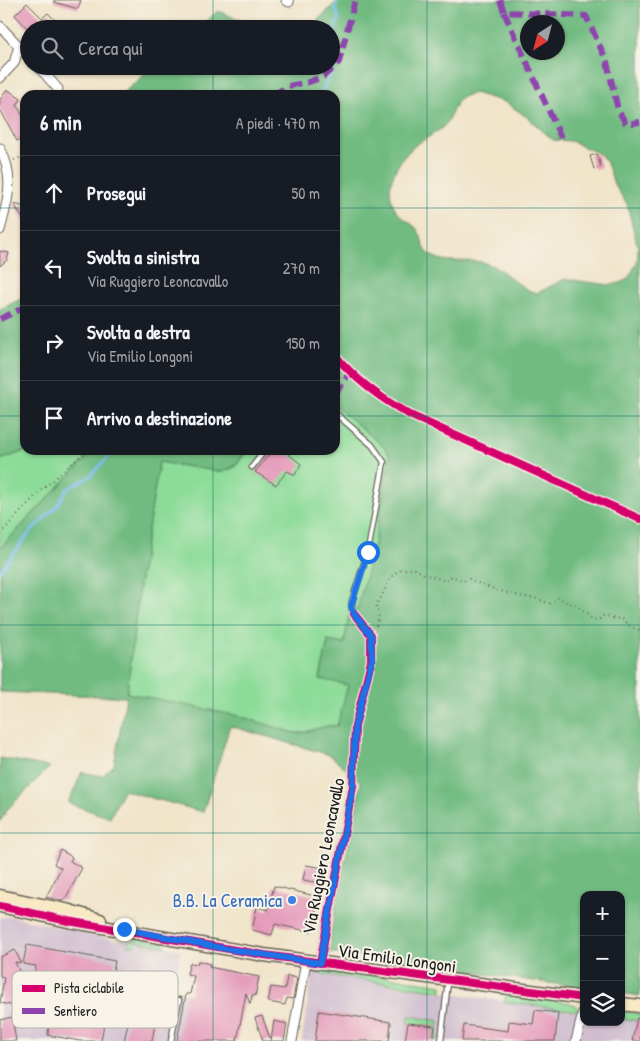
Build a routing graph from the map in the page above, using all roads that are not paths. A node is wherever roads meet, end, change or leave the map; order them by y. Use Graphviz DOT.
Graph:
graph roads {
  1 [pos="0,26"];
  2 [pos="19,46"];
  3 [pos="46,75"];
  4 [pos="0,78"];
  5 [pos="58,89"];
  6 [pos="0,148"];
  7 [pos="0,230"];
  8 [pos="340,417"];
  9 [pos="261,455"];
  10 [pos="252,467"];
  11 [pos="354,614"];
  12 [pos="0,896"];
  13 [pos="0,902"];
  14 [pos="4,909"];
  15 [pos="66,910"];
  16 [pos="124,929"];
  17 [pos="306,961"];
  18 [pos="320,963"];
  19 [pos="448,980"];
  20 [pos="580,997"];
  21 [pos="179,1000"];
  22 [pos="625,1004"];
  23 [pos="178,1005"];
  24 [pos="640,1006"];
  25 [pos="580,1025"];
  26 [pos="174,1028"];
  27 [pos="171,1041"];
  28 [pos="292,1041"];
  29 [pos="441,1041"];
  30 [pos="576,1041"];
  1 -- 2 [label="street"];
  2 -- 4 [label="street"];
  3 -- 5 [label="street"];
  6 -- 7 [label="street"];
  8 -- 11 [label="lane"];
  9 -- 10 [label="lane"];
  11 -- 18 [label="street, Via Ruggiero Leoncavallo"];
  12 -- 15 [label="street, Via Emilio Longoni"];
  13 -- 15 [label="street, Via Emilio Longoni"];
  14 -- 16 [label="street, Via Emilio Longoni"];
  15 -- 16 [label="street, Via Emilio Longoni"];
  16 -- 17 [label="street, Via Emilio Longoni"];
  17 -- 18 [label="street, Via Emilio Longoni"];
  17 -- 28 [label="street"];
  18 -- 19 [label="street, Via Emilio Longoni"];
  19 -- 20 [label="street, Via Emilio Longoni"];
  19 -- 29 [label="lane"];
  21 -- 23 [label="lane"];
  22 -- 24 [label="street"];
  25 -- 30 [label="street"];
  26 -- 27 [label="lane"];
}
